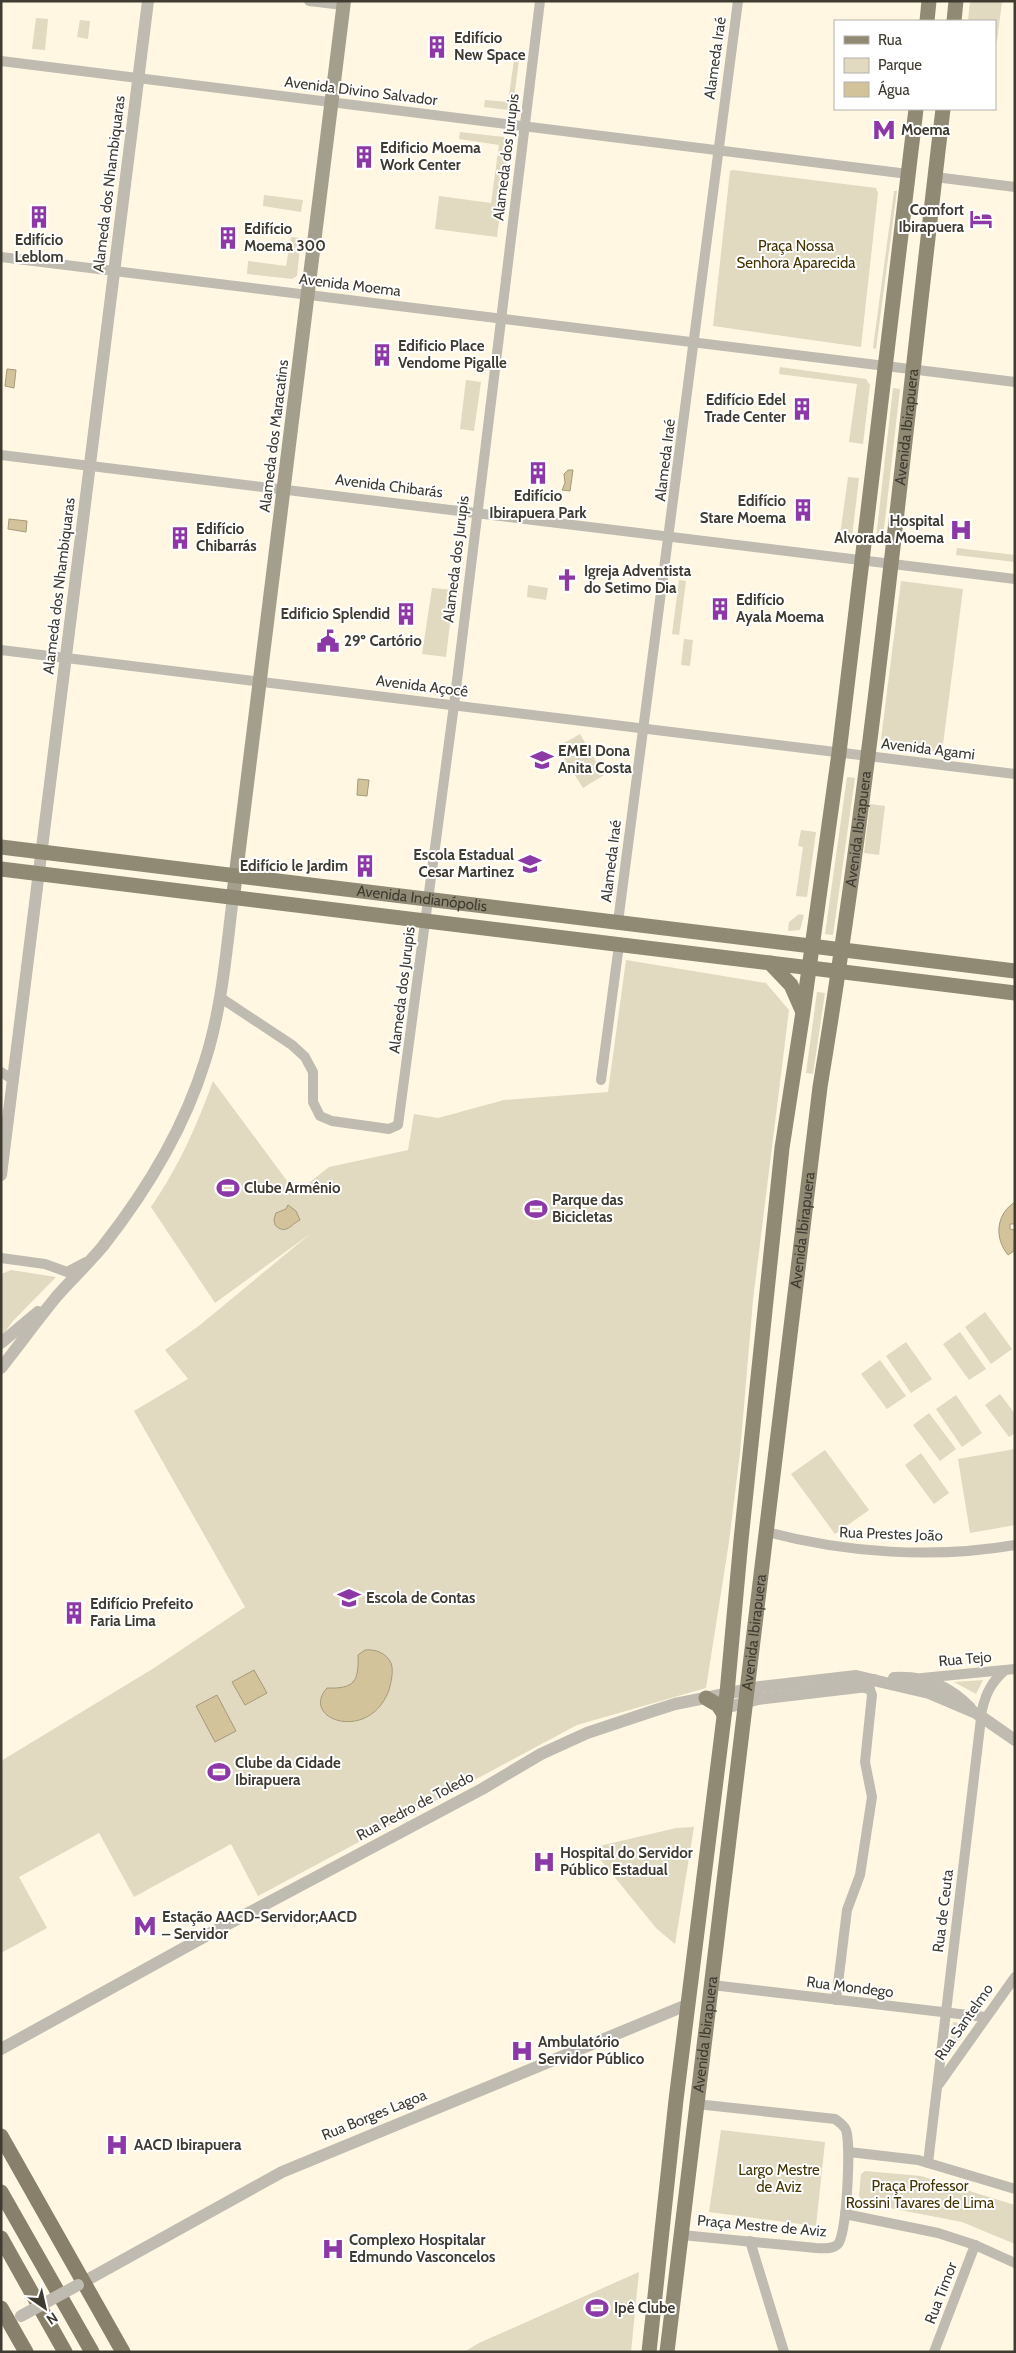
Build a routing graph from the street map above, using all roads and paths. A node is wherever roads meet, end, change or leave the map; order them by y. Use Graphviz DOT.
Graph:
graph roads {
  1 [pos="148,1"];
  2 [pos="309,1"];
  3 [pos="540,1"];
  4 [pos="738,1"];
  5 [pos="929,1"];
  6 [pos="956,1"];
  7 [pos="344,3"];
  8 [pos="927,20"];
  9 [pos="954,20"];
  10 [pos="1,61"];
  11 [pos="138,78"];
  12 [pos="332,102"];
  13 [pos="916,110"];
  14 [pos="943,110"];
  15 [pos="525,127"];
  16 [pos="718,151"];
  17 [pos="908,174"];
  18 [pos="935,177"];
  19 [pos="1015,187"];
  20 [pos="1,258"];
  21 [pos="114,271"];
  22 [pos="308,295"];
  23 [pos="501,319"];
  24 [pos="695,343"];
  25 [pos="886,365"];
  26 [pos="913,369"];
  27 [pos="1015,382"];
  28 [pos="1,455"];
  29 [pos="90,467"];
  30 [pos="284,488"];
  31 [pos="476,512"];
  32 [pos="670,536"];
  33 [pos="862,559"];
  34 [pos="891,564"];
  35 [pos="1015,578"];
  36 [pos="1,650"];
  37 [pos="67,657"];
  38 [pos="260,682"];
  39 [pos="454,705"];
  40 [pos="644,728"];
  41 [pos="839,753"];
  42 [pos="869,757"];
  43 [pos="1015,774"];
  44 [pos="1,847"];
  45 [pos="43,852"];
  46 [pos="1,869"];
  47 [pos="40,874"];
  48 [pos="236,875"];
  49 [pos="233,897"];
  50 [pos="428,899"];
  51 [pos="426,922"];
  52 [pos="618,922"];
  53 [pos="619,945"];
  54 [pos="812,946"];
  55 [pos="842,949"];
  56 [pos="770,963"];
  57 [pos="809,968"];
  58 [pos="839,971"];
  59 [pos="1015,972"];
  60 [pos="1015,993"];
  61 [pos="221,998"];
  62 [pos="803,1012"];
  63 [pos="7,1075"];
  64 [pos="601,1080"];
  65 [pos="1,1175"];
  66 [pos="1,1258"];
  67 [pos="89,1261"];
  68 [pos="67,1272"];
  69 [pos="61,1292"];
  70 [pos="1,1343"];
  71 [pos="1,1368"];
  72 [pos="767,1532"];
  73 [pos="1015,1545"];
  74 [pos="1009,1670"];
  75 [pos="873,1680"];
  76 [pos="916,1683"];
  77 [pos="859,1686"];
  78 [pos="872,1695"];
  79 [pos="747,1696"];
  80 [pos="706,1698"];
  81 [pos="725,1705"];
  82 [pos="978,1715"];
  83 [pos="1015,1740"];
  84 [pos="1015,1977"];
  85 [pos="712,1985"];
  86 [pos="836,2000"];
  87 [pos="689,2004"];
  88 [pos="946,2014"];
  89 [pos="985,2018"];
  90 [pos="706,2031"];
  91 [pos="1,2049"];
  92 [pos="938,2085"];
  93 [pos="696,2104"];
  94 [pos="1,2136"];
  95 [pos="848,2152"];
  96 [pos="928,2162"];
  97 [pos="1015,2189"];
  98 [pos="1,2192"];
  99 [pos="845,2214"];
  100 [pos="682,2234"];
  101 [pos="1,2238"];
  102 [pos="750,2241"];
  103 [pos="975,2245"];
  104 [pos="1015,2263"];
  105 [pos="81,2284"];
  106 [pos="1,2308"];
  107 [pos="10,2322"];
  108 [pos="26,2352"];
  109 [pos="65,2352"];
  110 [pos="92,2352"];
  111 [pos="123,2352"];
  112 [pos="649,2352"];
  113 [pos="667,2352"];
  114 [pos="784,2352"];
  115 [pos="934,2352"];
  1 -- 11 [label="street, Alameda dos Nhambiquaras"];
  2 -- 7 [label="street"];
  3 -- 15 [label="street, Alameda dos Jurupis"];
  4 -- 16 [label="street, Alameda Iraé"];
  5 -- 8 [label="main road"];
  6 -- 9 [label="main road"];
  7 -- 12 [label="main road, Alameda dos Maracatins"];
  10 -- 11 [label="street, Avenida Divino Salvador"];
  11 -- 12 [label="street, Avenida Divino Salvador"];
  11 -- 21 [label="street, Alameda dos Nhambiquaras"];
  12 -- 15 [label="street, Avenida Divino Salvador"];
  12 -- 22 [label="main road, Alameda dos Maracatins"];
  13 -- 17 [label="main road, Avenida Ibirapuera"];
  14 -- 18 [label="main road, Avenida Ibirapuera"];
  15 -- 16 [label="street, Avenida Divino Salvador"];
  15 -- 23 [label="street, Alameda dos Jurupis"];
  16 -- 17 [label="street"];
  16 -- 24 [label="street, Alameda Iraé"];
  17 -- 25 [label="main road, Avenida Ibirapuera"];
  18 -- 19 [label="street"];
  18 -- 26 [label="main road, Avenida Ibirapuera"];
  20 -- 21 [label="street, Avenida Moema"];
  21 -- 22 [label="street, Avenida Moema"];
  21 -- 29 [label="street, Alameda dos Nhambiquaras"];
  22 -- 23 [label="street, Avenida Moema"];
  22 -- 30 [label="main road, Alameda dos Maracatins"];
  23 -- 24 [label="street, Avenida Moema"];
  23 -- 31 [label="street, Alameda dos Jurupis"];
  24 -- 25 [label="street"];
  24 -- 32 [label="street, Alameda Iraé"];
  25 -- 26 [label="street"];
  25 -- 33 [label="main road, Avenida Ibirapuera"];
  26 -- 27 [label="street"];
  26 -- 34 [label="main road, Avenida Ibirapuera"];
  28 -- 29 [label="street, Avenida Chibarás"];
  29 -- 30 [label="street, Avenida Chibarás"];
  29 -- 37 [label="street, Alameda dos Nhambiquaras"];
  30 -- 31 [label="street, Avenida Chibarás"];
  30 -- 38 [label="main road, Alameda dos Maracatins"];
  31 -- 32 [label="street, Avenida Chibarás"];
  31 -- 39 [label="street, Alameda dos Jurupis"];
  32 -- 33 [label="street, Avenida Chibarás"];
  32 -- 40 [label="street, Alameda Iraé"];
  33 -- 34 [label="street, Avenida Chibarás"];
  33 -- 41 [label="main road, Avenida Ibirapuera"];
  34 -- 35 [label="street, Avenida Chibarás"];
  34 -- 42 [label="main road, Avenida Ibirapuera"];
  36 -- 37 [label="street, Avenida Açocê"];
  37 -- 38 [label="street, Avenida Açocê"];
  37 -- 45 [label="street, Alameda dos Nhambiquaras"];
  38 -- 39 [label="street, Avenida Açocê"];
  38 -- 48 [label="main road, Alameda dos Maracatins"];
  39 -- 40 [label="street, Avenida Açocê"];
  39 -- 50 [label="street, Alameda dos Jurupis"];
  40 -- 41 [label="street, Avenida Açocê"];
  40 -- 52 [label="street, Alameda Iraé"];
  41 -- 42 [label="street, Avenida Agami"];
  41 -- 54 [label="main road, Avenida Ibirapuera"];
  42 -- 43 [label="street, Avenida Agami"];
  42 -- 55 [label="main road, Avenida Ibirapuera"];
  44 -- 45 [label="main road, Avenida Indianópolis"];
  45 -- 47 [label="street, Alameda dos Nhambiquaras"];
  45 -- 48 [label="main road, Avenida Indianópolis"];
  46 -- 47 [label="main road, Avenida Indianópolis"];
  47 -- 49 [label="main road, Avenida Indianópolis"];
  47 -- 63 [label="street, Alameda dos Nhambiquaras"];
  48 -- 49 [label="main road, Alameda dos Maracatins"];
  48 -- 50 [label="main road, Avenida Indianópolis"];
  49 -- 51 [label="main road, Avenida Indianópolis"];
  49 -- 61 [label="street"];
  50 -- 51 [label="street, Alameda dos Jurupis"];
  50 -- 52 [label="main road, Avenida Indianópolis"];
  51 -- 53 [label="main road, Avenida Indianópolis"];
  51 -- 61 [label="street, Alameda dos Jurupis"];
  52 -- 54 [label="main road, Avenida Indianópolis"];
  53 -- 56 [label="main road, Avenida Indianópolis"];
  53 -- 64 [label="street"];
  54 -- 55 [label="main road, Avenida Indianópolis"];
  54 -- 57 [label="main road, Avenida Ibirapuera"];
  55 -- 58 [label="main road, Avenida Ibirapuera"];
  55 -- 59 [label="main road, Avenida Indianópolis"];
  56 -- 57 [label="main road, Avenida Indianópolis"];
  56 -- 62 [label="main road"];
  57 -- 58 [label="main road, Avenida Indianópolis"];
  57 -- 62 [label="main road, Avenida Ibirapuera"];
  58 -- 60 [label="main road, Avenida Indianópolis"];
  58 -- 72 [label="main road, Avenida Ibirapuera"];
  61 -- 67 [label="street"];
  62 -- 81 [label="main road, Avenida Ibirapuera"];
  63 -- 65 [label="street, Alameda dos Nhambiquaras"];
  66 -- 68 [label="street"];
  67 -- 68 [label="street"];
  67 -- 69 [label="street"];
  68 -- 69 [label="street"];
  69 -- 70 [label="street"];
  69 -- 71 [label="street"];
  72 -- 73 [label="street, Rua Prestes João"];
  72 -- 79 [label="main road, Avenida Ibirapuera"];
  74 -- 76 [label="street, Rua Tejo"];
  74 -- 82 [label="street, Rua de Ceuta"];
  75 -- 76 [label="street"];
  75 -- 77 [label="street"];
  75 -- 79 [label="street"];
  76 -- 78 [label="street, Rua Tejo"];
  76 -- 82 [label="street"];
  77 -- 78 [label="street"];
  77 -- 79 [label="street"];
  78 -- 86 [label="street"];
  79 -- 81 [label="street"];
  79 -- 85 [label="main road, Avenida Ibirapuera"];
  80 -- 81 [label="main road"];
  80 -- 91 [label="street, Rua Pedro de Toledo"];
  81 -- 87 [label="main road, Avenida Ibirapuera"];
  82 -- 83 [label="street"];
  82 -- 88 [label="street, Rua de Ceuta"];
  84 -- 89 [label="street, Rua Santelmo"];
  85 -- 86 [label="street, Rua Mondego"];
  85 -- 90 [label="main road, Avenida Ibirapuera"];
  86 -- 88 [label="street, Rua Mondego"];
  87 -- 90 [label="main road"];
  87 -- 105 [label="street, Rua Borges Lagoa"];
  87 -- 112 [label="main road, Avenida Ibirapuera"];
  88 -- 89 [label="street, Rua Mondego"];
  88 -- 92 [label="street, Rua de Ceuta"];
  89 -- 92 [label="street, Rua Santelmo"];
  90 -- 93 [label="main road, Avenida Ibirapuera"];
  92 -- 96 [label="street, Rua de Ceuta"];
  93 -- 95 [label="street, Praça Mestre de Aviz"];
  93 -- 100 [label="main road, Avenida Ibirapuera"];
  94 -- 105 [label="highway"];
  95 -- 96 [label="street"];
  95 -- 99 [label="street, Praça Mestre de Aviz"];
  96 -- 97 [label="street"];
  98 -- 110 [label="highway"];
  99 -- 102 [label="street, Praça Mestre de Aviz"];
  99 -- 103 [label="street"];
  100 -- 102 [label="street, Praça Mestre de Aviz"];
  100 -- 113 [label="main road, Avenida Ibirapuera"];
  101 -- 109 [label="highway"];
  102 -- 114 [label="street"];
  103 -- 104 [label="street"];
  103 -- 115 [label="street, Rua Timor"];
  105 -- 107 [label="street, Rua Borges Lagoa, bridge"];
  105 -- 111 [label="highway"];
  106 -- 107 [label="highway"];
  107 -- 108 [label="highway"];
}
